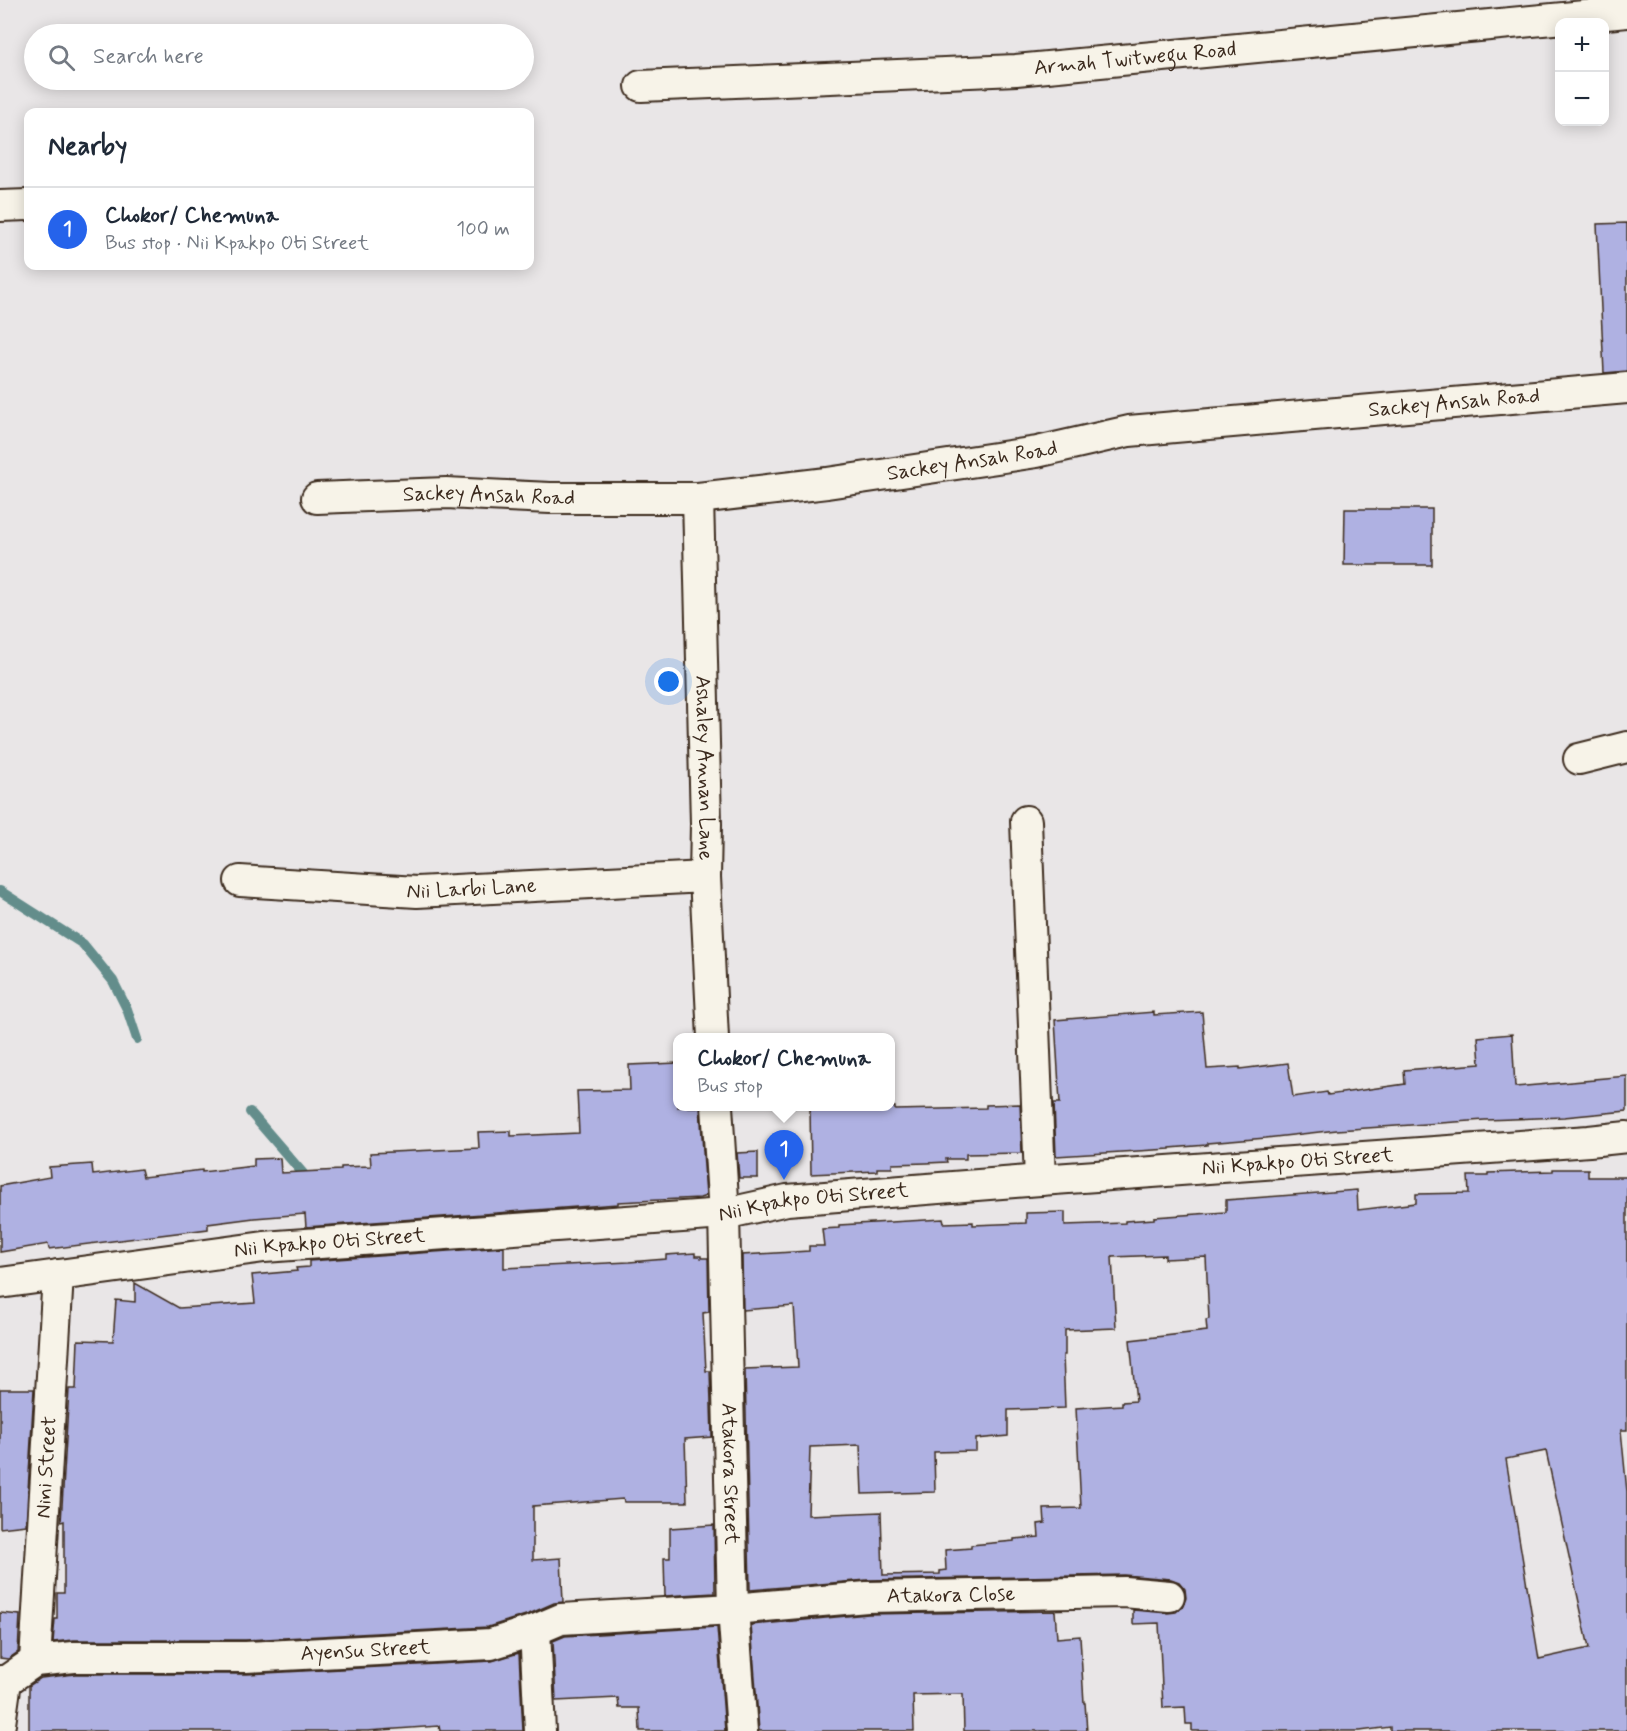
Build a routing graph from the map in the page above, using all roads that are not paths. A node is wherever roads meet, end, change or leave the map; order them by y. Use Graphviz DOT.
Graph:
graph roads {
  1 [pos="1627,12"];
  2 [pos="641,86"];
  3 [pos="0,206"];
  4 [pos="24,206"];
  5 [pos="1627,388"];
  6 [pos="317,498"];
  7 [pos="698,498"];
  8 [pos="1627,747"];
  9 [pos="1579,759"];
  10 [pos="1026,821"];
  11 [pos="705,877"];
  12 [pos="240,881"];
  13 [pos="713,1033"];
  14 [pos="717,1111"];
  15 [pos="1627,1137"];
  16 [pos="1040,1180"];
  17 [pos="724,1214"];
  18 [pos="58,1275"];
  19 [pos="0,1283"];
  20 [pos="1169,1596"];
  21 [pos="733,1609"];
  22 [pos="534,1630"];
  23 [pos="36,1661"];
  24 [pos="3,1681"];
  25 [pos="0,1724"];
  26 [pos="540,1731"];
  27 [pos="742,1731"];
  1 -- 2 [label="street, Armah Twitwegu Road"];
  3 -- 4 [label="street"];
  5 -- 7 [label="street, Sackey Ansah Road"];
  6 -- 7 [label="street, Sackey Ansah Road"];
  7 -- 11 [label="street, Ashaley Annan Lane"];
  8 -- 9 [label="street"];
  10 -- 16 [label="street"];
  11 -- 12 [label="street, Nii Larbi Lane"];
  11 -- 13 [label="street, Ashaley Annan Lane"];
  14 -- 17 [label="street"];
  15 -- 16 [label="street, Nii Kpakpo Oti Street"];
  16 -- 17 [label="street, Nii Kpakpo Oti Street"];
  17 -- 18 [label="street, Nii Kpakpo Oti Street"];
  17 -- 21 [label="street, Atakora Street"];
  18 -- 19 [label="street, Nii Kpakpo Oti Street"];
  18 -- 23 [label="street, Nini Street"];
  20 -- 21 [label="street, Atakora Close"];
  21 -- 22 [label="street, Ayensu Street"];
  21 -- 27 [label="street, Atakora Street"];
  22 -- 23 [label="street, Ayensu Street"];
  22 -- 26 [label="street"];
  23 -- 24 [label="street, Ayensu Street"];
  24 -- 25 [label="street"];
}
